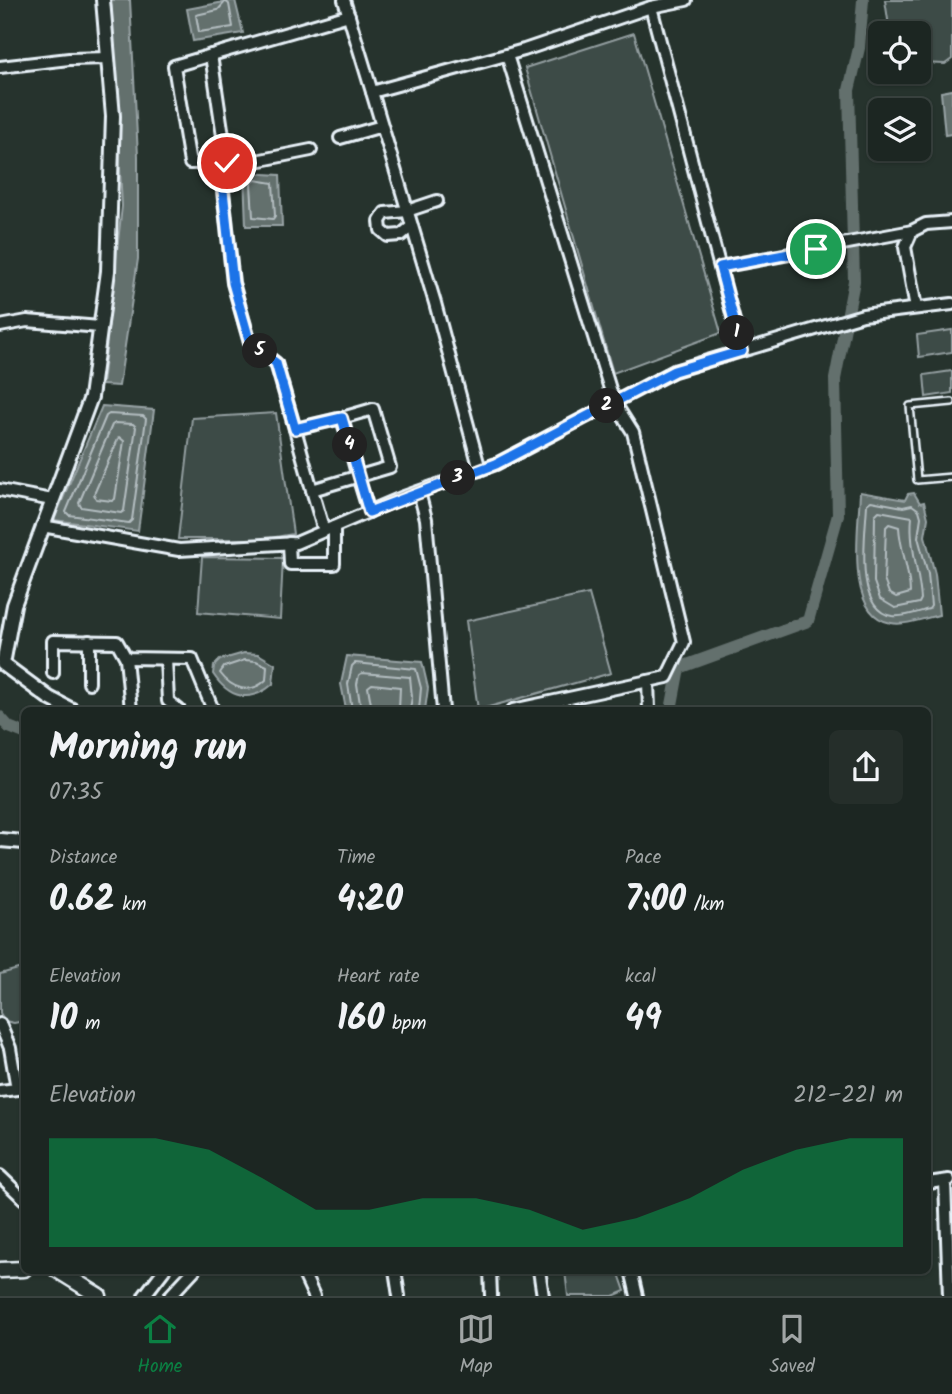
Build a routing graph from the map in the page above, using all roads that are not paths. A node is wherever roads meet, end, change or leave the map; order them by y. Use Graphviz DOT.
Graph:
graph roads {
  1 [pos="103,0"];
  2 [pos="344,0"];
  3 [pos="686,0"];
  4 [pos="651,7"];
  5 [pos="349,15"];
  6 [pos="211,55"];
  7 [pos="507,55"];
  8 [pos="108,58"];
  9 [pos="0,67"];
  10 [pos="372,92"];
  11 [pos="382,126"];
  12 [pos="340,138"];
  13 [pos="311,150"];
  14 [pos="223,163"];
  15 [pos="437,201"];
  16 [pos="407,211"];
  17 [pos="952,222"];
  18 [pos="412,226"];
  19 [pos="912,231"];
  20 [pos="720,267"];
  21 [pos="952,304"];
  22 [pos="916,308"];
  23 [pos="0,326"];
  24 [pos="100,327"];
  25 [pos="742,351"];
  26 [pos="952,401"];
  27 [pos="614,402"];
  28 [pos="342,418"];
  29 [pos="295,429"];
  30 [pos="480,470"];
  31 [pos="358,477"];
  32 [pos="952,477"];
  33 [pos="0,490"];
  34 [pos="312,490"];
  35 [pos="419,492"];
  36 [pos="52,500"];
  37 [pos="369,512"];
  38 [pos="42,526"];
  39 [pos="329,529"];
  40 [pos="289,543"];
  41 [pos="89,641"];
  42 [pos="126,658"];
  43 [pos="166,659"];
  44 [pos="1,664"];
  45 [pos="52,673"];
  46 [pos="648,681"];
  47 [pos="89,683"];
  48 [pos="66,707"];
  49 [pos="131,707"];
  50 [pos="175,707"];
  51 [pos="212,707"];
  52 [pos="443,707"];
  53 [pos="527,707"];
  54 [pos="649,707"];
  55 [pos="0,840"];
  56 [pos="21,842"];
  57 [pos="0,1024"];
  58 [pos="21,1088"];
  59 [pos="0,1091"];
  60 [pos="0,1176"];
  61 [pos="948,1180"];
  62 [pos="21,1196"];
  63 [pos="0,1269"];
  64 [pos="21,1269"];
  65 [pos="63,1274"];
  66 [pos="161,1274"];
  67 [pos="190,1274"];
  68 [pos="304,1274"];
  69 [pos="396,1274"];
  70 [pos="490,1274"];
  71 [pos="540,1274"];
  72 [pos="632,1274"];
  73 [pos="99,1296"];
  74 [pos="144,1296"];
  75 [pos="170,1296"];
  76 [pos="314,1296"];
  77 [pos="399,1296"];
  78 [pos="491,1296"];
  79 [pos="543,1296"];
  80 [pos="637,1296"];
  81 [pos="948,1296"];
  1 -- 8 [label="street"];
  2 -- 5 [label="street"];
  3 -- 4 [label="street"];
  4 -- 7 [label="street"];
  4 -- 20 [label="street"];
  5 -- 6 [label="street"];
  5 -- 10 [label="street"];
  6 -- 14 [label="street"];
  6 -- 14 [label="street"];
  7 -- 10 [label="street"];
  7 -- 27 [label="street"];
  8 -- 9 [label="street"];
  8 -- 24 [label="street"];
  10 -- 11 [label="street"];
  11 -- 12 [label="street"];
  11 -- 16 [label="street"];
  13 -- 14 [label="street"];
  14 -- 29 [label="street"];
  15 -- 16 [label="street"];
  16 -- 18 [label="street"];
  16 -- 18 [label="street"];
  17 -- 19 [label="street"];
  18 -- 30 [label="street"];
  19 -- 20 [label="street"];
  19 -- 22 [label="street"];
  20 -- 25 [label="street"];
  21 -- 22 [label="street"];
  22 -- 25 [label="street"];
  23 -- 24 [label="street"];
  24 -- 36 [label="street"];
  25 -- 27 [label="street"];
  26 -- 32 [label="lane"];
  27 -- 30 [label="street"];
  27 -- 46 [label="street"];
  28 -- 29 [label="street"];
  28 -- 31 [label="street"];
  28 -- 31 [label="street"];
  29 -- 34 [label="street"];
  30 -- 35 [label="street"];
  31 -- 34 [label="street"];
  31 -- 37 [label="street"];
  33 -- 36 [label="street"];
  34 -- 39 [label="street"];
  35 -- 37 [label="street"];
  35 -- 52 [label="street"];
  36 -- 38 [label="street"];
  37 -- 39 [label="street"];
  38 -- 40 [label="street"];
  38 -- 44 [label="street"];
  39 -- 40 [label="street"];
  39 -- 40 [label="street"];
  41 -- 42 [label="street"];
  41 -- 45 [label="street"];
  41 -- 47 [label="street"];
  42 -- 43 [label="street"];
  42 -- 49 [label="street"];
  43 -- 50 [label="street"];
  43 -- 51 [label="street"];
  44 -- 48 [label="street"];
  46 -- 53 [label="street"];
  46 -- 54 [label="street"];
  55 -- 56 [label="street"];
  57 -- 58 [label="street"];
  58 -- 59 [label="street"];
  60 -- 62 [label="street"];
  61 -- 81 [label="street"];
  63 -- 64 [label="main road"];
  65 -- 73 [label="main road"];
  66 -- 74 [label="street"];
  67 -- 75 [label="street"];
  68 -- 76 [label="street"];
  69 -- 77 [label="street"];
  70 -- 78 [label="street"];
  71 -- 79 [label="street"];
  72 -- 80 [label="street"];
}
